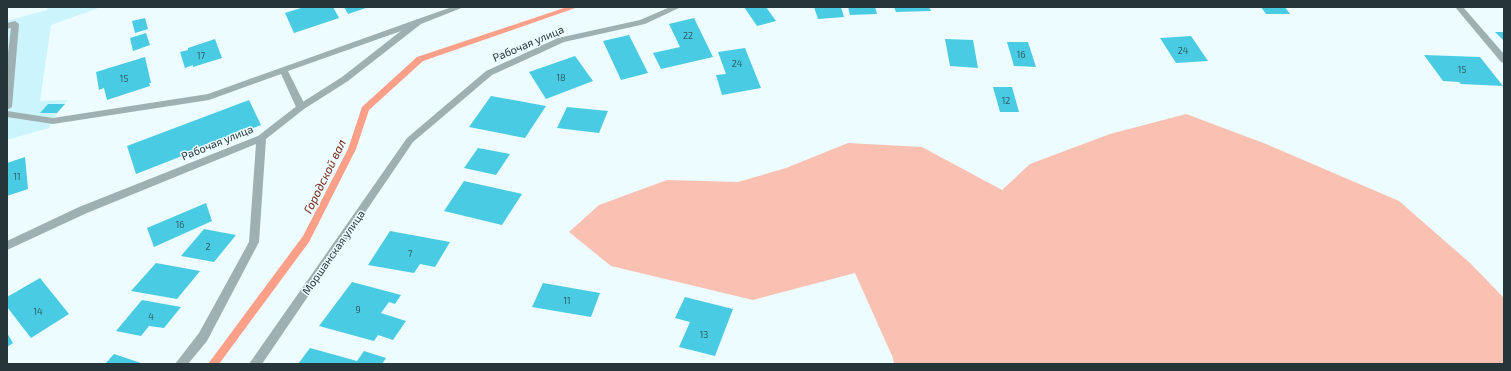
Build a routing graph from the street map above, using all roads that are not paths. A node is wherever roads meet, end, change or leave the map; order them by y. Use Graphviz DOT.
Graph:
graph roads {
  1 [pos="460,7"];
  2 [pos="677,7"];
  3 [pos="1459,7"];
  4 [pos="418,22"];
  5 [pos="7,26"];
  6 [pos="1504,60"];
  7 [pos="283,70"];
  8 [pos="7,107"];
  9 [pos="301,107"];
  10 [pos="7,114"];
  11 [pos="261,138"];
  12 [pos="410,140"];
  13 [pos="7,246"];
  14 [pos="181,364"];
  15 [pos="255,364"];
  1 -- 4 [label="street, Рабочая улица"];
  2 -- 12 [label="street, Рабочая улица"];
  3 -- 6 [label="street"];
  4 -- 7 [label="street"];
  4 -- 9 [label="street, Рабочая улица"];
  5 -- 8 [label="street"];
  7 -- 9 [label="street"];
  7 -- 10 [label="street"];
  9 -- 11 [label="street, Рабочая улица"];
  11 -- 13 [label="street, Рабочая улица"];
  11 -- 14 [label="street"];
  12 -- 15 [label="street, Моршанская улица"];
}
